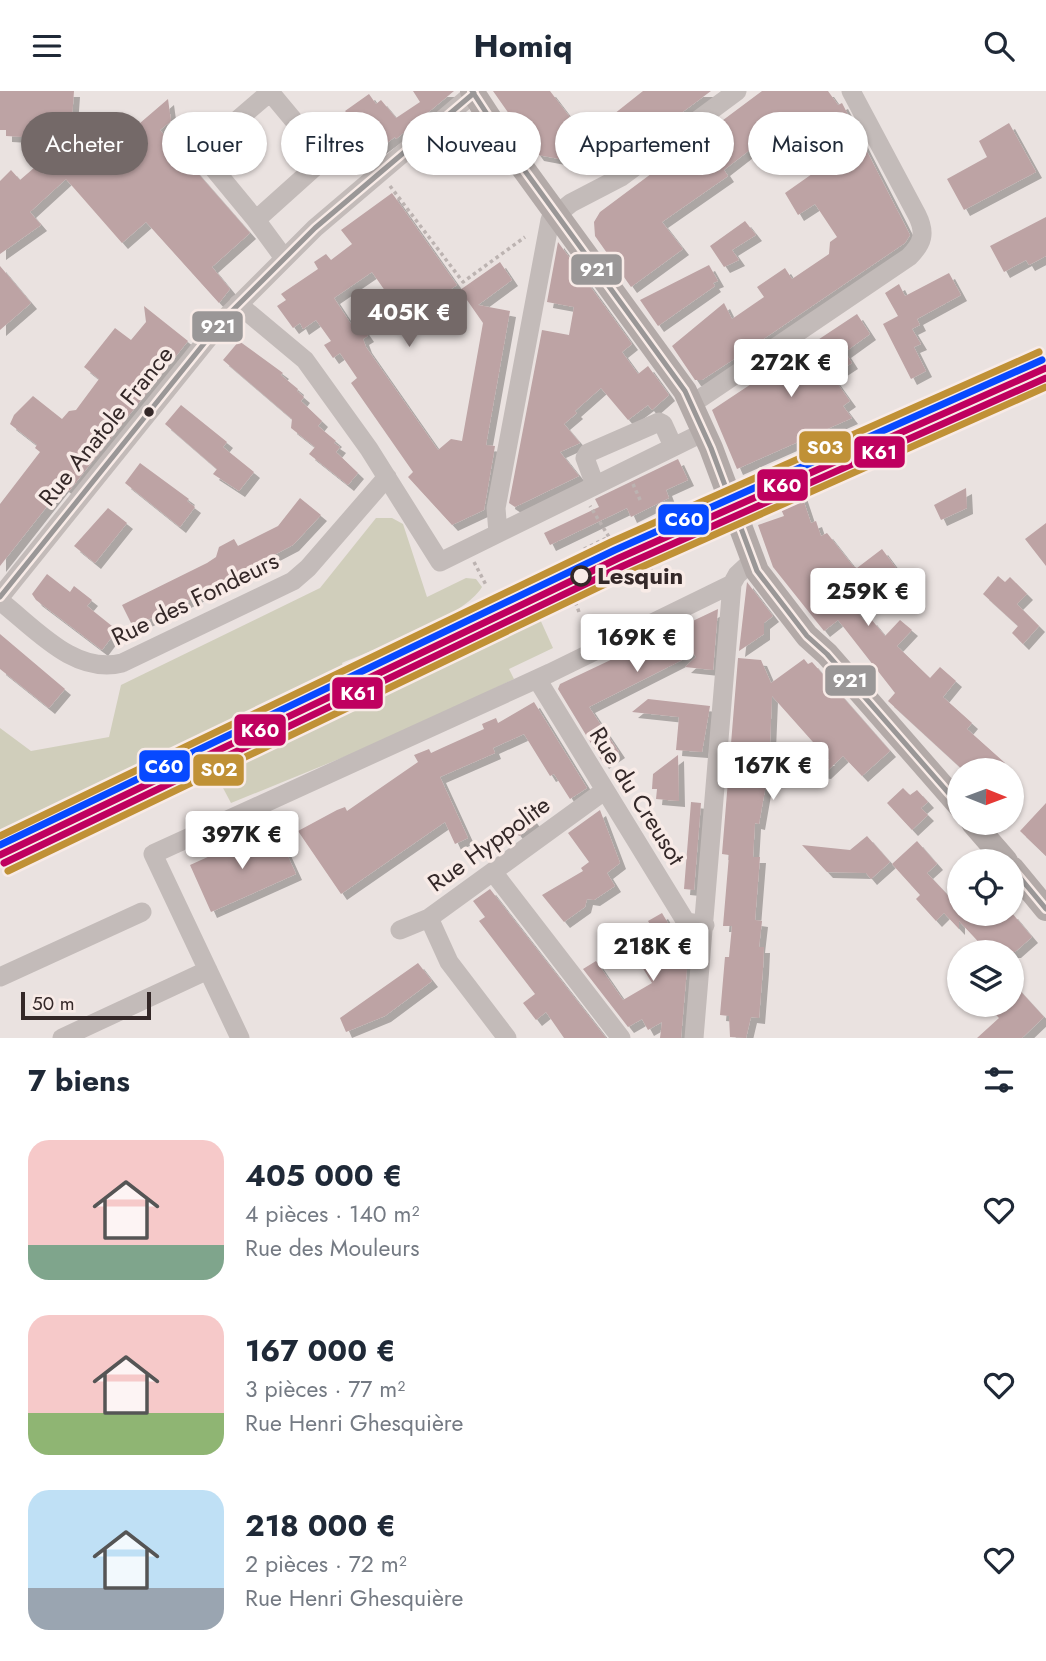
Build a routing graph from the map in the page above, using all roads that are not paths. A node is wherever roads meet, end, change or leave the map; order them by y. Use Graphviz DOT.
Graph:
graph roads {
  1 [pos="737,91"];
  2 [pos="851,91"];
  3 [pos="474,92"];
  4 [pos="556,213"];
  5 [pos="256,219"];
  6 [pos="284,258"];
  7 [pos="238,305"];
  8 [pos="692,404"];
  9 [pos="704,432"];
  10 [pos="673,446"];
  11 [pos="387,477"];
  12 [pos="588,488"];
  13 [pos="498,533"];
  14 [pos="752,561"];
  15 [pos="732,584"];
  16 [pos="0,599"];
  17 [pos="537,679"];
  18 [pos="604,791"];
  19 [pos="947,792"];
  20 [pos="983,835"];
  21 [pos="996,849"];
  22 [pos="493,872"];
  23 [pos="1024,882"];
  24 [pos="1046,909"];
  25 [pos="142,912"];
  26 [pos="429,918"];
  27 [pos="705,925"];
  28 [pos="400,930"];
  29 [pos="208,970"];
  30 [pos="0,977"];
  31 [pos="62,1038"];
  32 [pos="240,1038"];
  33 [pos="507,1038"];
  34 [pos="621,1038"];
  35 [pos="694,1038"];
  1 -- 4 [label="street"];
  2 -- 8 [label="street"];
  3 -- 4 [label="main road"];
  3 -- 6 [label="street, Rue Anatole France"];
  4 -- 8 [label="main road"];
  4 -- 13 [label="street"];
  5 -- 5 [label="street"];
  5 -- 6 [label="street"];
  6 -- 7 [label="street, Rue Anatole France"];
  7 -- 11 [label="street"];
  7 -- 16 [label="street, Rue Anatole France"];
  8 -- 9 [label="main road"];
  9 -- 10 [label="street"];
  9 -- 14 [label="main road"];
  10 -- 12 [label="street"];
  10 -- 12 [label="street"];
  11 -- 13 [label="street"];
  11 -- 16 [label="street, Rue des Fondeurs"];
  12 -- 13 [label="street"];
  14 -- 15 [label="street"];
  14 -- 19 [label="main road"];
  15 -- 17 [label="street"];
  15 -- 27 [label="street"];
  17 -- 18 [label="street, Rue du Creusot"];
  17 -- 29 [label="street"];
  18 -- 22 [label="street, Rue Hyppolite"];
  18 -- 27 [label="street, Rue du Creusot"];
  20 -- 21 [label="main road"];
  22 -- 26 [label="street, Rue Hyppolite"];
  22 -- 34 [label="street"];
  23 -- 24 [label="main road"];
  25 -- 30 [label="street"];
  26 -- 28 [label="street, Rue Hyppolite"];
  26 -- 33 [label="street"];
  27 -- 35 [label="street"];
  29 -- 31 [label="street"];
  29 -- 32 [label="street"];
}
